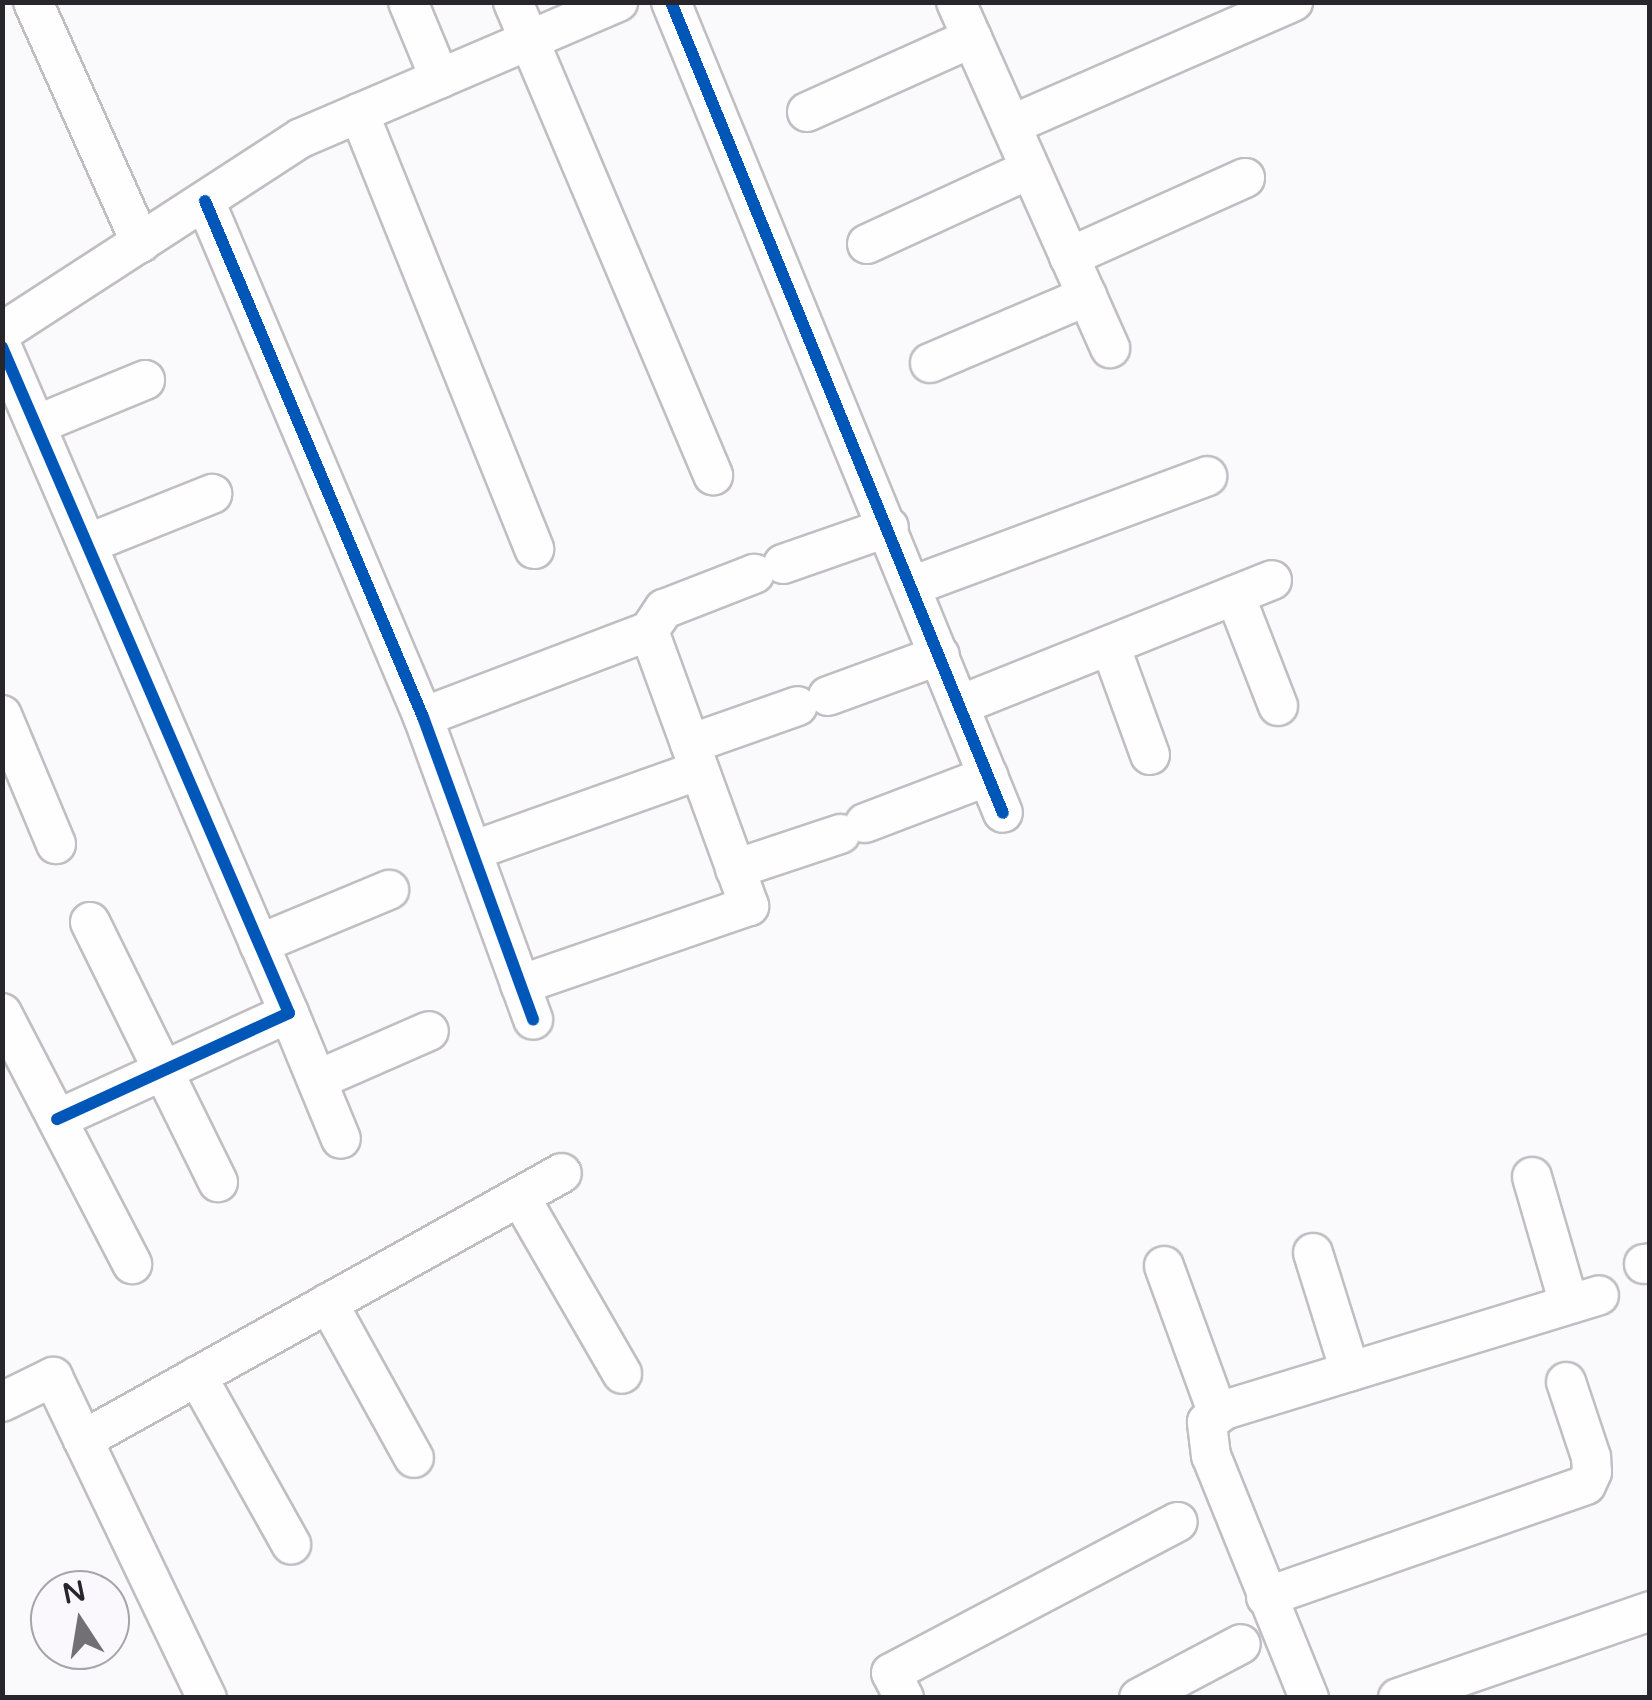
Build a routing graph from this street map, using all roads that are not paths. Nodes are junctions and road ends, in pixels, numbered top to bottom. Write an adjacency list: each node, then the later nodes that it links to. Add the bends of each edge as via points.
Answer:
1 (33, 2): 17 (street)
2 (408, 2): 10 (street)
3 (513, 2): 9 (street)
4 (618, 2): 9 (street)
5 (671, 2): 30 (street)
6 (956, 2): 8 (street)
7 (1293, 2): 13 (street)
8 (972, 38): 11 (street); 13 (street)
9 (528, 41): 10 (street); 27 (street)
10 (440, 79): 12 (street)
11 (806, 112)
12 (359, 113): 16 (street, via 301,138); 32 (street)
13 (1011, 126): 14 (street)
14 (1030, 169): 18 (street); 19 (street)
15 (1245, 178): 19 (street)
16 (205, 201): 17 (street); 42 (street)
17 (140, 242): 21 (street)
18 (867, 244)
19 (1069, 257): 20 (street)
20 (1086, 296): 23 (street); 24 (street)
21 (2, 332)
22 (2, 347): 26 (street)
23 (1110, 348)
24 (930, 364)
25 (145, 380): 26 (street)
26 (36, 425): 31 (street)
27 (713, 476)
28 (1208, 476): 34 (street)
29 (212, 494): 31 (street)
30 (889, 528): 34 (street); 36 (street, via 664,609)
31 (87, 544): 53 (street)
32 (534, 548)
33 (1272, 580): 35 (street)
34 (912, 586): 38 (street)
35 (1235, 595): 37 (street); 40 (street)
36 (648, 631): 42 (street); 44 (street)
37 (1110, 645): 39 (street); 43 (street)
38 (940, 655): 39 (street); 44 (street, via 813,701)
39 (960, 705): 45 (street)
40 (1278, 706)
41 (2, 715): 46 (street)
42 (423, 717): 49 (street)
43 (1150, 755)
44 (695, 758): 49 (street); 50 (street)
45 (988, 776): 47 (street); 50 (street)
46 (15, 782): 48 (street)
47 (1004, 813)
48 (56, 844)
49 (472, 851): 50 (street, via 526,1002 749,906)
50 (736, 869)
51 (390, 890): 53 (street)
52 (90, 922): 57 (street)
53 (259, 944): 55 (street)
54 (2, 1013): 59 (street)
55 (289, 1013): 57 (street); 58 (street)
56 (429, 1031): 58 (street)
57 (162, 1070): 59 (street); 63 (street)
58 (316, 1080): 60 (street)
59 (57, 1118): 66 (street)
60 (341, 1139)
61 (562, 1174): 64 (street)
62 (1532, 1177): 69 (street, via 1584,1299)
63 (218, 1182)
64 (520, 1196): 68 (street); 70 (street)
65 (1313, 1254): 69 (street)
66 (132, 1264)
67 (1164, 1266): 74 (street)
68 (328, 1303): 71 (street); 76 (street)
69 (1350, 1371): 74 (street)
70 (622, 1374)
71 (198, 1376): 75 (street); 78 (street)
72 (1566, 1382): 79 (street, via 1591,1457 1586,1485)
73 (2, 1402): 75 (street, via 53,1376)
74 (1218, 1414): 79 (street, via 1207,1422 1210,1456)
75 (84, 1440): 82 (street)
76 (414, 1458)
77 (1178, 1522): 83 (street, via 891,1672)
78 (290, 1544)
79 (1266, 1597): 85 (street)
80 (1650, 1610): 86 (street)
81 (1240, 1644): 84 (street)
82 (207, 1698)
83 (904, 1698)
84 (1139, 1698)
85 (1310, 1698)
86 (1398, 1698)

